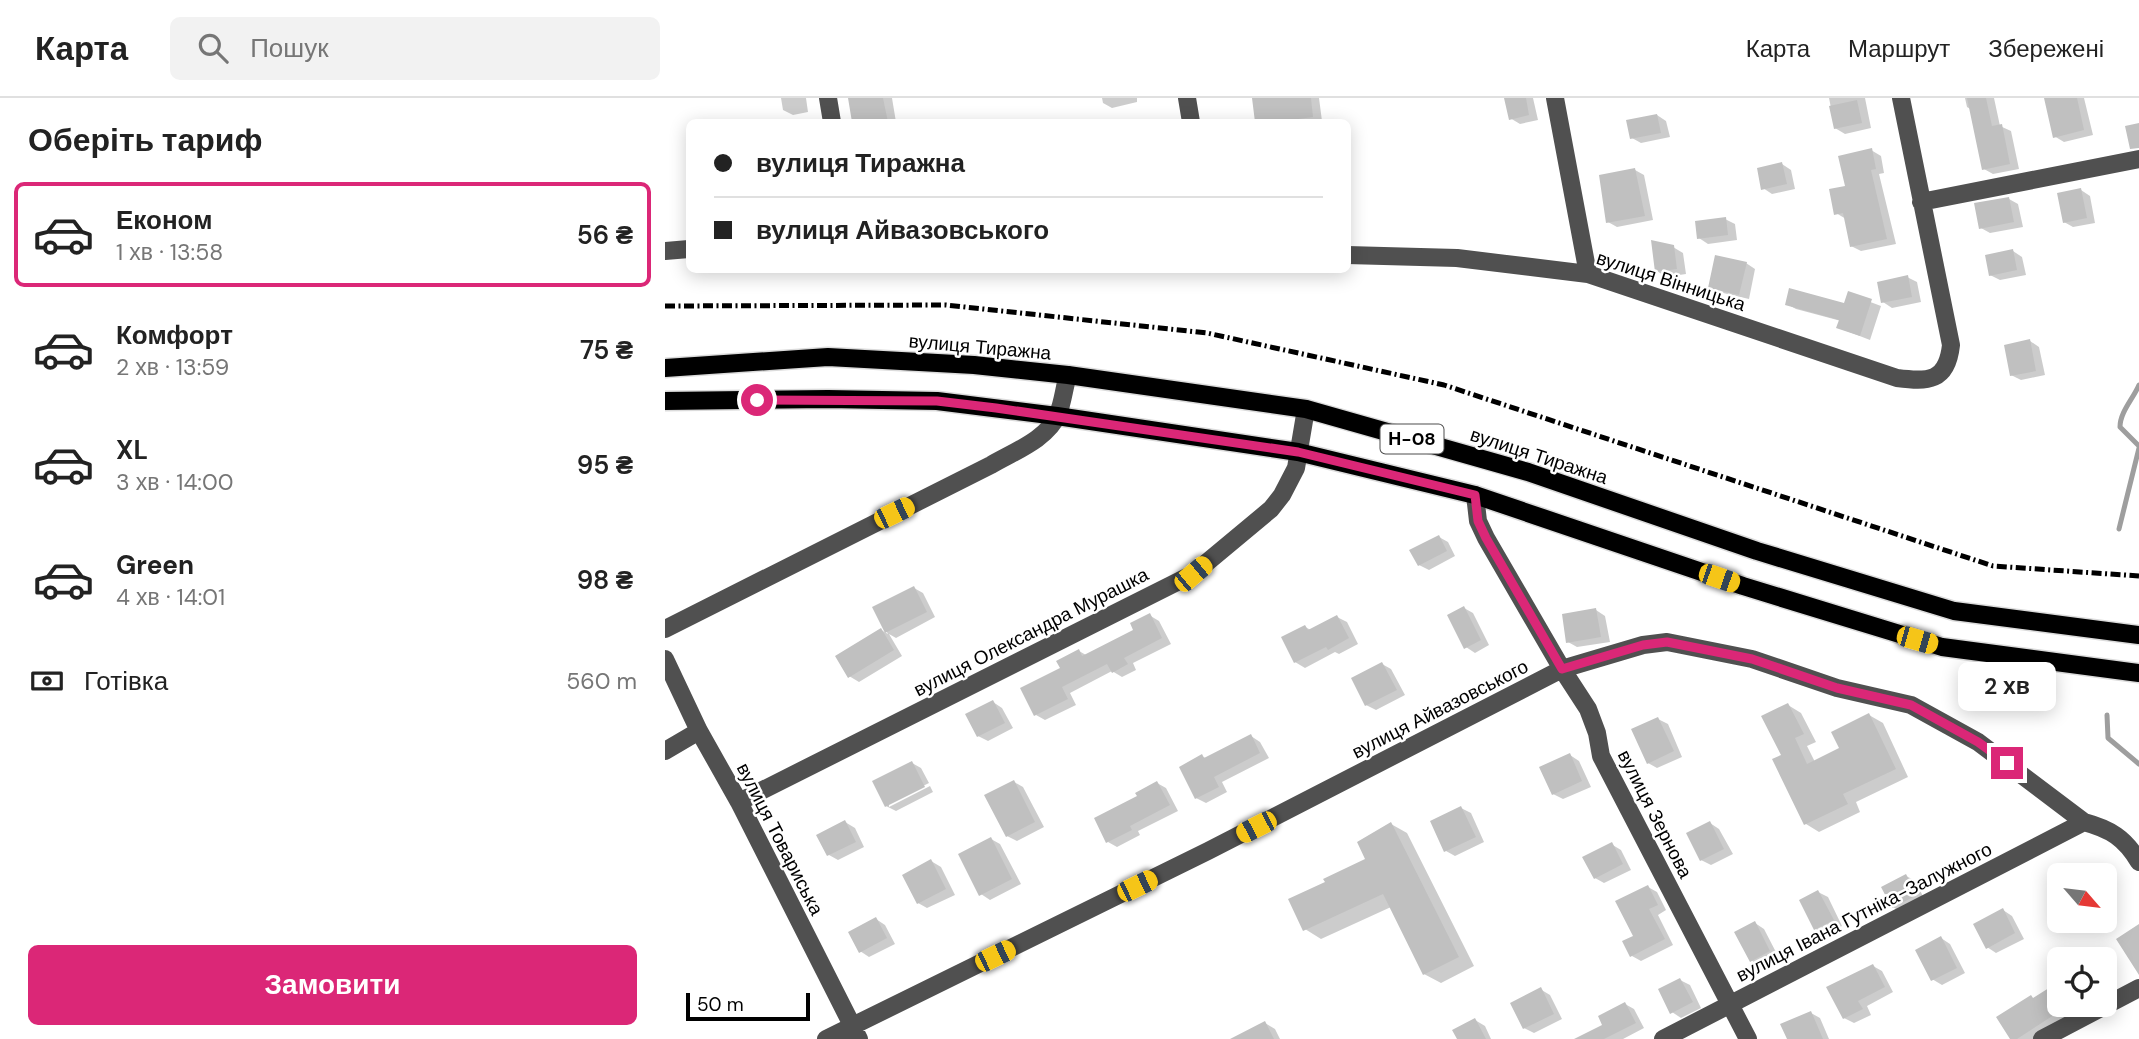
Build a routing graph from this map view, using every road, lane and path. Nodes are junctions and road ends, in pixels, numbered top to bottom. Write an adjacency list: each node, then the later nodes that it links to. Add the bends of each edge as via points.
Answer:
1 (828, 98): 5 (street)
2 (1187, 98): 6 (street)
3 (1555, 98): 12 (street)
4 (1901, 98): 8 (street)
5 (832, 119)
6 (1190, 119)
7 (2139, 159): 8 (street)
8 (1921, 202): 12 (street, вулиця Вінницька, via 1951,345 1949,360 1934,379 1897,378)
9 (686, 249): 10 (street)
10 (665, 251)
11 (1351, 254): 12 (street, вулиця Вінницька, via 1457,258)
12 (1588, 274)
13 (665, 368): 14 (main road, вулиця Тиражна / Н-08, via 828,357)
14 (1067, 375): 16 (main road, вулиця Тиражна / Н-08); 17 (street)
15 (665, 401): 17 (main road, Н-08, via 937,401)
16 (1305, 409): 18 (street, вулиця Олександра Мурашка); 21 (main road, вулиця Тиражна / Н-08, via 1528,472 1756,551 1954,611)
17 (1057, 416): 18 (main road, Н-08); 20 (street, via 1034,441 991,465)
18 (1298, 452): 19 (main road, Н-08); 27 (street, вулиця Олександра Мурашка, via 1289,483 1271,509 1193,574)
19 (1475, 495): 23 (street, вулиця Зернова, via 1478,521 1486,538); 24 (main road, Н-08, via 1743,586 1943,647)
20 (665, 629)
21 (2139, 635)
22 (665, 659): 25 (street, вулиця Товариська)
23 (1562, 669): 28 (street, вулиця Айвазовського, via 1667,642 1752,659 1827,685 1911,705 1978,742); 31 (street, вулиця Зернова, via 1588,709 1601,756); 32 (street, вулиця Айвазовського)
24 (2139, 673)
25 (699, 731): 26 (street); 27 (street, вулиця Товариська)
26 (665, 751)
27 (739, 802): 32 (street, вулиця Товариська)
28 (2084, 822): 29 (street, вулиця Айвазовського, via 2118,835); 31 (street, вулиця Івана Гутніка-Залужного)
29 (2139, 862)
30 (2139, 988): 36 (street)
31 (1730, 1005): 34 (street, вулиця Івана Гутніка-Залужного); 35 (street, вулиця Зернова)
32 (856, 1032): 33 (street, вулиця Айвазовського)
33 (826, 1039)
34 (1663, 1039)
35 (1748, 1039)
36 (2042, 1039)

